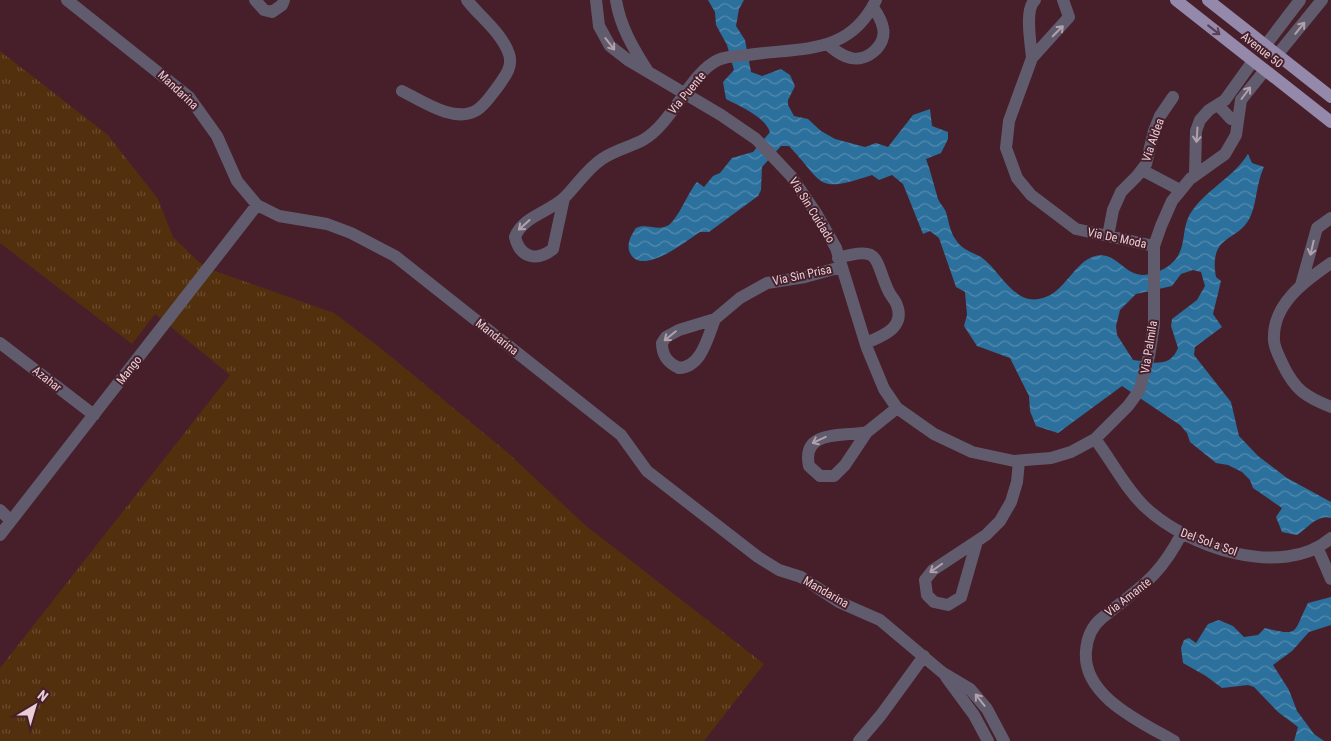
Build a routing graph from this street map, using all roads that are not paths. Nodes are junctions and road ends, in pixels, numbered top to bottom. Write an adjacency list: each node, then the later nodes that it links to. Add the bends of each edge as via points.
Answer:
1 (67, 0): 33 (street, Mandarina, via 189,97 217,136 237,181)
2 (255, 0): 3 (street, via 264,10 272,12)
3 (284, 0)
4 (467, 0): 22 (street, via 500,37 509,54 510,67 500,84 484,105 465,114 444,111)
5 (596, 0): 14 (street, Via Sin Cuidado)
6 (1035, 0): 18 (street, Via De Moda, via 1029,12)
7 (1063, 0): 18 (street, Via De Moda, one-way to 7, via 1067,22 1069,12)
8 (1176, 0): 19 (main road, Avenue 50, one-way to 19)
9 (1208, 0): 16 (main road, Avenue 50)
10 (1300, 0): 16 (street)
11 (1322, 0): 17 (street, one-way to 11)
12 (875, 3): 15 (street, Via Puente, via 859,27); 15 (street, via 884,36 873,52 852,59)
13 (617, 6): 14 (street); 21 (street, Via Sin Cuidado, via 631,45)
14 (597, 17): 21 (street, Via Sin Cuidado, one-way to 21, via 610,46)
15 (827, 44): 23 (street, Via Puente, via 718,60 703,72)
16 (1265, 46): 17 (main road, Avenue 50); 19 (main road)
17 (1277, 55): 20 (main road); 25 (main road, Avenue 50)
18 (1032, 58): 35 (street, Via De Moda, via 1009,121 1006,148 1017,178 1031,195 1076,229)
19 (1253, 61): 20 (main road, Avenue 50); 26 (street)
20 (1265, 70): 27 (street, Via Palmila, one-way to 20, via 1241,100); 28 (main road, Avenue 50)
21 (648, 72): 23 (street, Via Sin Cuidado)
22 (402, 91)
23 (686, 95): 32 (street, Via Puente, via 644,140 601,160); 37 (street, Via Sin Cuidado, via 721,115 776,158 816,213)
24 (1173, 97): 29 (street, Via Aldea, via 1160,116)
25 (1331, 97)
26 (1218, 105): 27 (street, via 1231,119); 30 (street, one-way to 30, via 1204,115 1198,126)
27 (1237, 120): 30 (street, Via Palmila, via 1236,135 1225,154)
28 (1331, 122)
29 (1142, 170): 31 (street); 35 (street, Via Aldea, via 1121,192)
30 (1195, 174): 31 (street, Via Palmila)
31 (1180, 190): 36 (street, Via Palmila, via 1172,201)
32 (564, 198): 32 (street, Via Puente, one-way to 32, via 517,231 517,243 526,255 541,256 552,249)
33 (257, 205): 45 (street, Mango); 57 (street, Mandarina, via 279,216 351,232 395,256 621,435 647,471 758,558 801,577 839,602 880,620)
34 (1331, 218): 39 (street, one-way to 39, via 1317,228)
35 (1108, 236): 36 (street, Via De Moda)
36 (1154, 246): 47 (street, Via Palmila, via 1154,325 1150,356 1139,391)
37 (839, 262): 40 (street, Via Sin Prisa, via 805,277 767,282 740,298); 42 (street, Via Sin Cuidado); 42 (street, Via Sin Prisa, via 859,253 877,260 899,312 891,331)
38 (1331, 263): 39 (street)
39 (1301, 285): 43 (street, via 1280,312 1274,326 1274,342 1290,379 1302,393)
40 (715, 319): 40 (street, Via Sin Prisa, one-way to 40, via 679,330 666,338 662,350 669,363 679,368 692,365)
41 (0, 343): 45 (street, Azahar)
42 (866, 343): 44 (street, Via Sin Cuidado, via 884,389)
43 (1331, 407)
44 (897, 408): 46 (street); 48 (street, Via Palmila, via 934,434 972,452)
45 (94, 415): 50 (street, Mango)
46 (867, 432): 46 (street, one-way to 46, via 819,438 808,451 809,466 820,476 834,476)
47 (1095, 439): 48 (street, Via Palmila, via 1051,458); 51 (street, Del Sol a Sol, via 1144,506)
48 (1019, 461): 54 (street, via 1011,502 1000,521)
49 (0, 510): 50 (street)
50 (11, 521): 52 (street, Mango)
51 (1182, 533): 55 (street, Del Sol a Sol, via 1235,553 1267,558); 62 (street, Via Amante, via 1153,578 1100,618 1087,638 1085,659 1090,676 1104,696)
52 (0, 535)
53 (1331, 538): 55 (street, Del Sol a Sol)
54 (977, 541): 54 (street, one-way to 54, via 929,574 924,586 934,602 948,605 961,596)
55 (1318, 549): 56 (street)
56 (1331, 579)
57 (924, 656): 58 (street, Mandarina); 59 (street)
58 (943, 673): 60 (street, Mandarina, via 974,715); 61 (street, Mandarina, one-way to 58, via 978,696)
59 (859, 741)
60 (988, 741)
61 (1004, 741)
62 (1174, 741)

